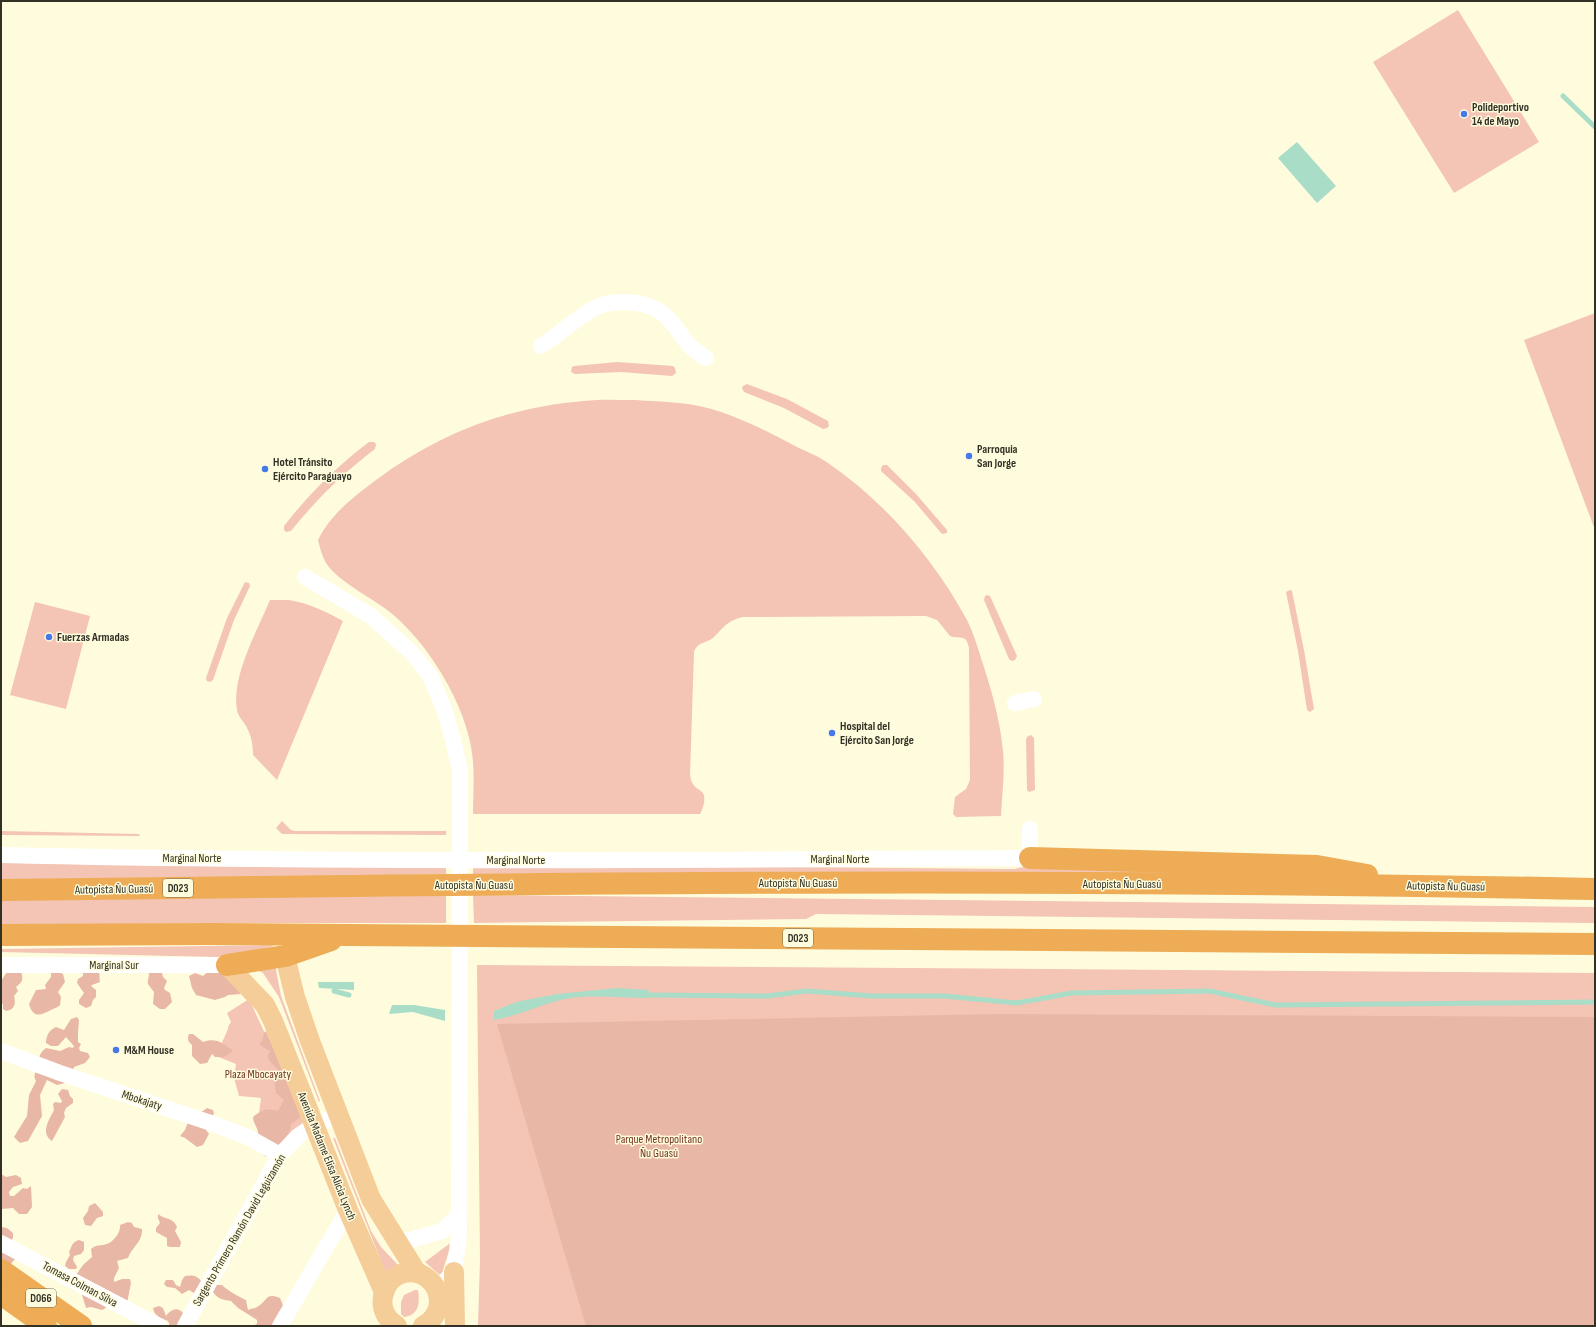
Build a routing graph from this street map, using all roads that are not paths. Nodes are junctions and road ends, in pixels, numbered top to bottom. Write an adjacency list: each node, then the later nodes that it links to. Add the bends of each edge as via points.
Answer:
1 (541, 346): 2 (street, via 592,309 617,302 633,303 645,304 662,312 676,325 688,344)
2 (706, 358)
3 (305, 577): 23 (street, via 371,616 411,652 430,675 453,739 460,771)
4 (1034, 699): 5 (street)
5 (1015, 703)
6 (1030, 829): 8 (street)
7 (1, 855): 8 (street, Marginal Norte, via 610,861)
8 (1030, 858): 9 (highway, via 1317,866)
9 (1427, 885): 10 (highway, Autopista Ñu Guasú / D023); 11 (highway, Autopista Ñu Guasú / D023, via 858,882)
10 (1595, 889)
11 (1, 890)
12 (1, 935): 13 (highway, D023)
13 (346, 935): 14 (highway, D023); 15 (highway)
14 (1595, 944)
15 (285, 956): 16 (highway); 19 (main road, Avenida Madame Elisa Alicia Lynch, via 295,997)
16 (228, 965): 17 (street, Marginal Sur); 20 (main road, Avenida Madame Elisa Alicia Lynch, via 265,1005)
17 (1, 966)
18 (1, 1051): 21 (street, Mbokajaty, via 208,1122 248,1138)
19 (339, 1116): 20 (street, Sargento Primero Ramón David Leguizamón); 24 (main road, Avenida Madame Elisa Alicia Lynch, via 371,1199)
20 (314, 1125): 21 (street, Sargento Primero Ramón David Leguizamón, via 298,1136); 22 (main road, Avenida Madame Elisa Alicia Lynch)
21 (280, 1155): 36 (street, Sargento Primero Ramón David Leguizamón)
22 (348, 1210): 30 (main road, Avenida Madame Elisa Alicia Lynch); 37 (street)
23 (459, 1215): 24 (street, via 442,1231); 27 (street)
24 (397, 1241): 28 (main road, Avenida Madame Elisa Alicia Lynch)
25 (1, 1243): 35 (street, Tomasa Colman Silva)
26 (1, 1270): 34 (highway, D066)
27 (454, 1272): 29 (street); 39 (main road)
28 (417, 1273): 29 (main road, Avenida Madame Elisa Alicia Lynch, via 429,1279); 30 (main road, via 403,1273 391,1280)
29 (437, 1290): 32 (main road, via 439,1303)
30 (384, 1292): 38 (main road, Avenida Madame Elisa Alicia Lynch, via 382,1305 388,1318)
31 (1, 1294): 33 (highway, D066)
32 (431, 1323)
33 (46, 1326)
34 (81, 1326)
35 (159, 1326)
36 (185, 1326)
37 (280, 1326)
38 (398, 1326)
39 (455, 1326)

